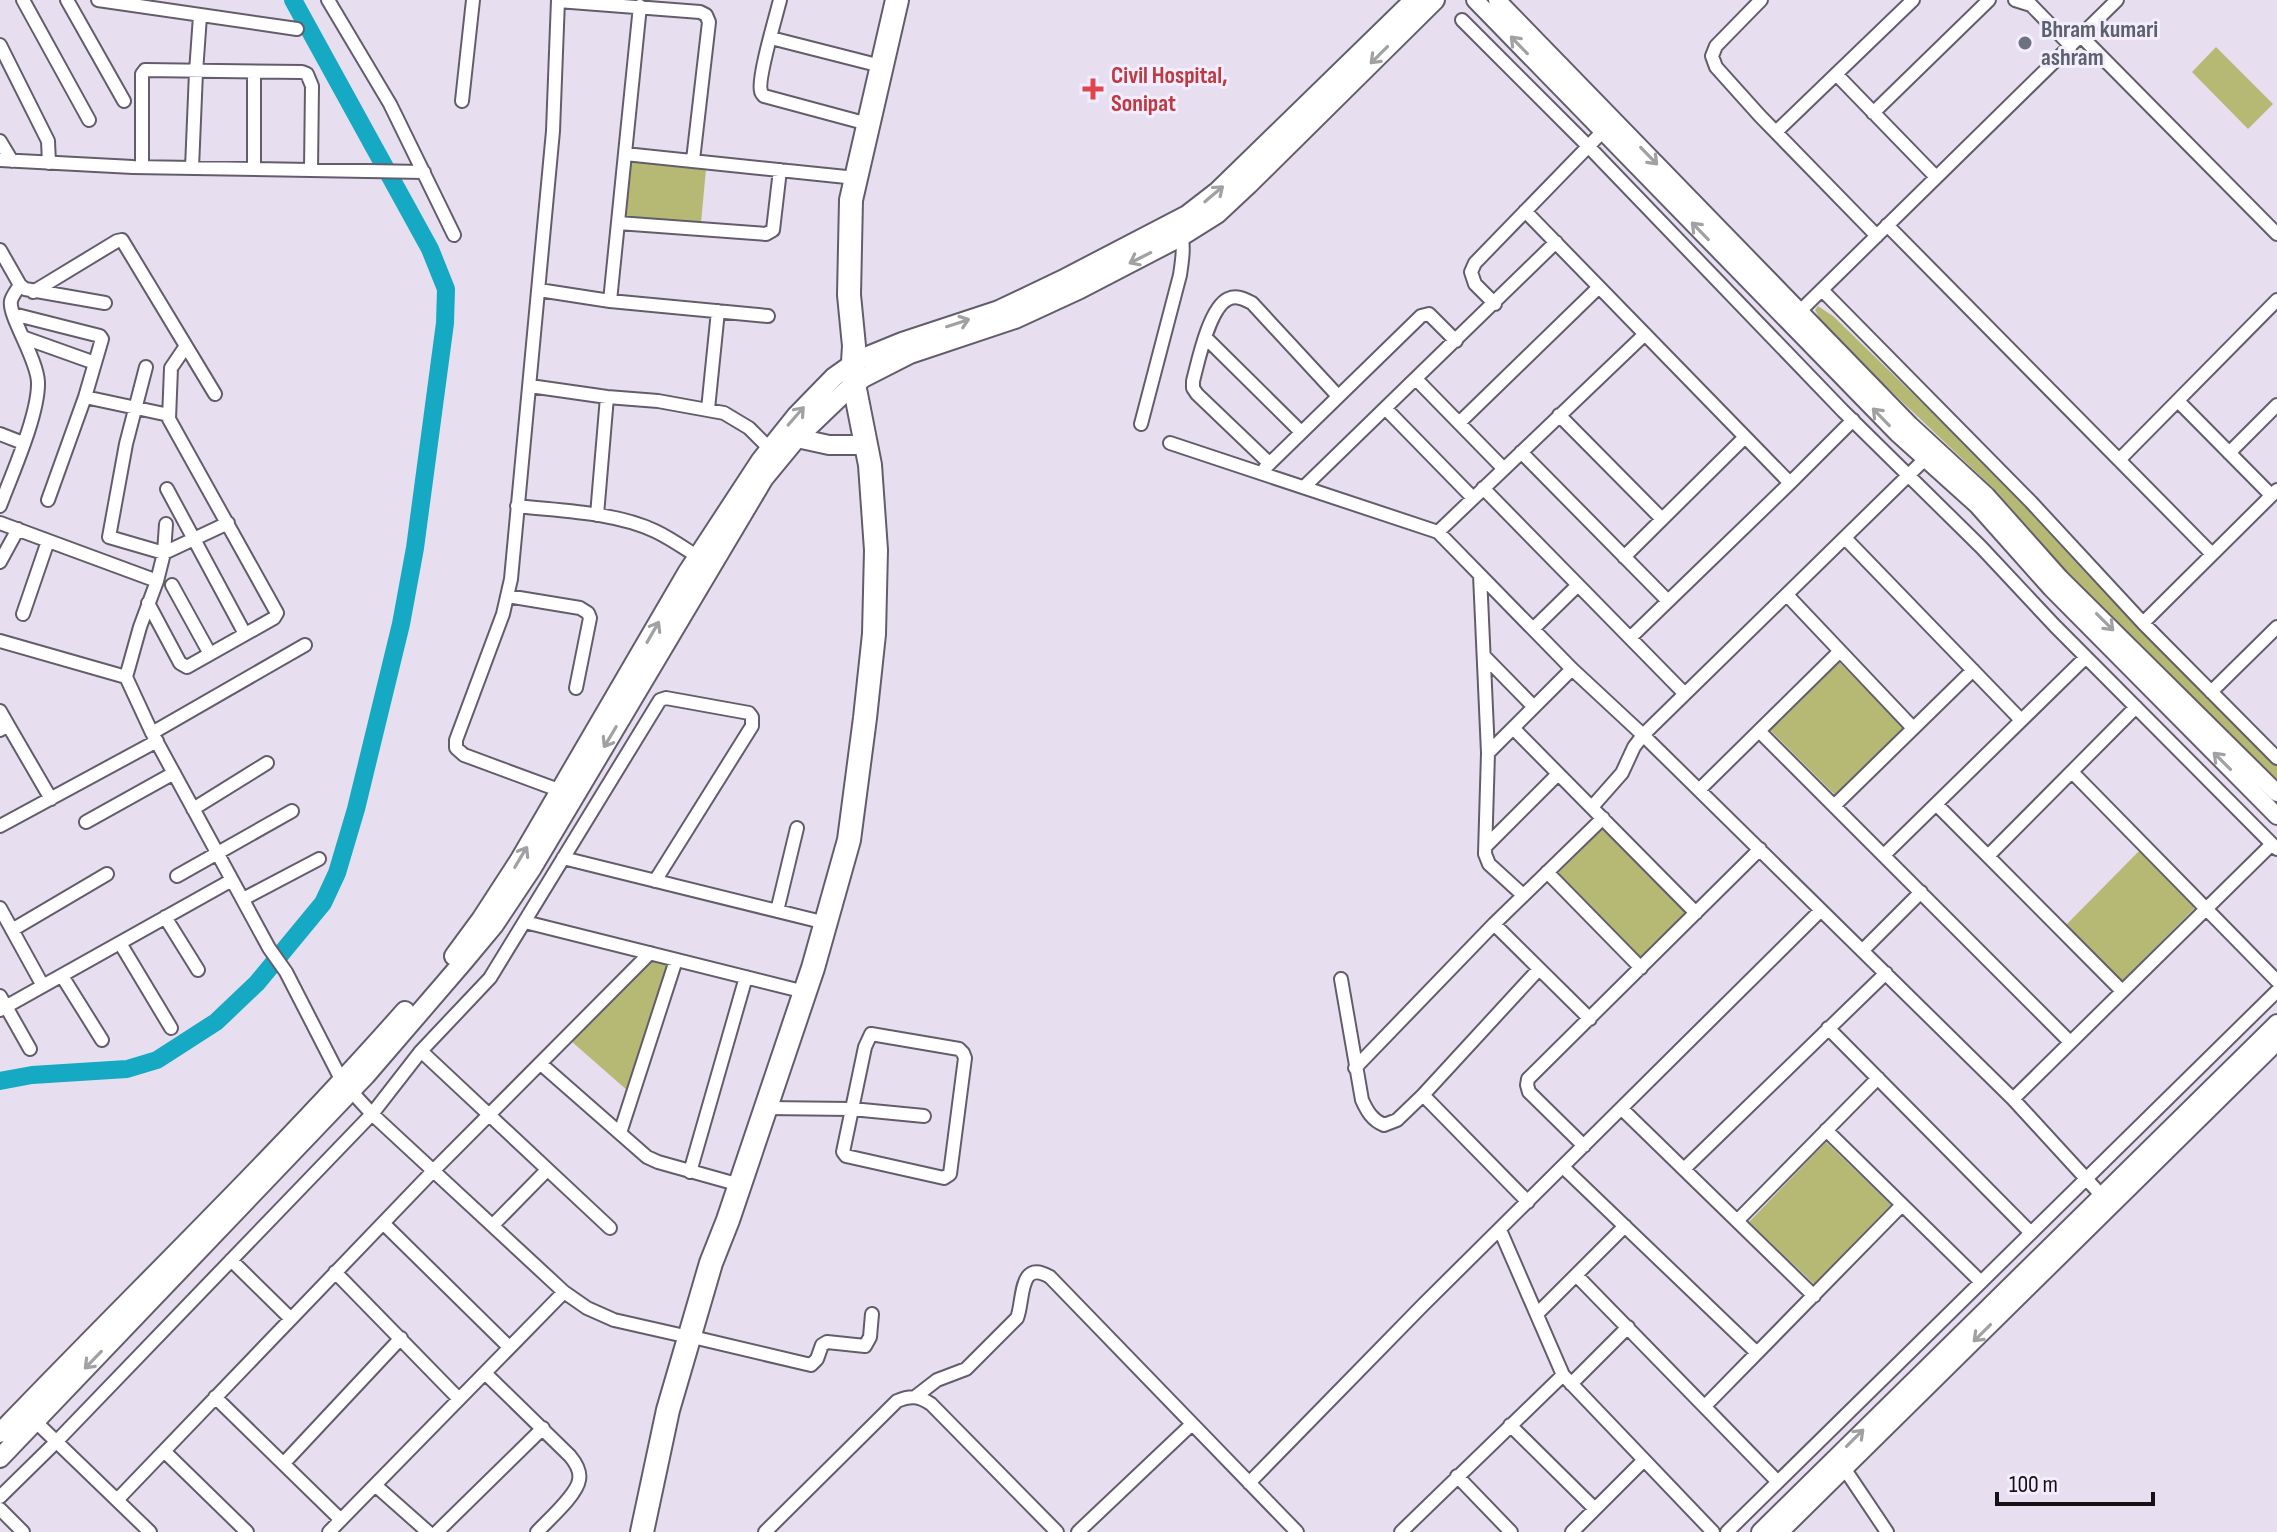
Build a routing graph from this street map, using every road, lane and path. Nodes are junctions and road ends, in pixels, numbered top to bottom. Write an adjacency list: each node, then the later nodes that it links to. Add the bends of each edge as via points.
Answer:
1 (23, 0): 33 (street)
2 (67, 0): 30 (street)
3 (98, 0): 19 (street)
4 (328, 0): 48 (street)
5 (473, 0): 31 (street)
6 (558, 0): 18 (street); 62 (street)
7 (780, 0): 23 (street)
8 (897, 0): 26 (highway)
9 (1414, 0): 54 (main road, one-way to 9)
10 (1435, 0): 54 (main road, one-way to 54, via 1217,214)
11 (1475, 0): 35 (street, one-way to 11)
12 (1497, 0): 35 (street)
13 (1761, 0): 36 (street, via 1712,56 1716,67)
14 (1913, 0): 29 (street)
15 (1989, 0): 32 (street)
16 (2015, 0): 25 (street, via 2031,5)
17 (2117, 0): 22 (street)
18 (640, 6): 39 (street); 40 (street, via 700,12 709,22)
19 (200, 16): 21 (street); 27 (street)
20 (1462, 20): 38 (street)
21 (297, 29)
22 (2081, 36): 25 (street); 55 (street)
23 (771, 38): 26 (street); 34 (street, via 760,89 764,96)
24 (0, 45): 42 (street, via 48,141)
25 (2071, 46): 49 (street)
26 (881, 66): 34 (highway)
27 (196, 72): 28 (street); 43 (street, via 142,72); 44 (street)
28 (254, 72): 45 (street); 46 (street, via 302,72 311,80)
29 (1836, 74): 32 (street); 36 (street)
30 (124, 101)
31 (462, 101)
32 (1873, 113): 49 (street)
33 (89, 120)
34 (868, 124): 50 (highway)
35 (1608, 126): 38 (street); 72 (street)
36 (1776, 132): 57 (street)
37 (0, 141): 41 (street)
38 (1588, 146): 51 (street); 94 (street)
39 (625, 154): 40 (street); 52 (street)
40 (693, 160): 47 (street)
41 (6, 161): 42 (street)
42 (49, 163): 43 (street)
43 (142, 167): 44 (street)
44 (192, 168): 45 (street)
45 (254, 168): 46 (street)
46 (311, 170): 48 (street)
47 (780, 170): 50 (street); 52 (street, via 770,233)
48 (424, 172): 56 (street)
49 (1936, 177): 53 (street)
50 (856, 178): 79 (highway, via 848,260)
51 (1525, 211): 58 (street); 68 (street, via 1471,272)
52 (618, 223): 66 (street)
53 (1887, 225): 57 (street); 109 (street)
54 (1178, 229): 79 (main road, via 999,310 902,342); 96 (street, via 1180,275)
55 (2277, 234)
56 (454, 235)
57 (1877, 236): 63 (street)
58 (1556, 242): 61 (street); 68 (street)
59 (0, 250): 60 (street)
60 (20, 285): 64 (street); 69 (street)
61 (1599, 287): 73 (street); 95 (street)
62 (539, 290): 66 (street); 82 (street)
63 (1822, 290): 72 (street); 146 (street)
64 (33, 292): 67 (street); 77 (street, via 122,240)
65 (2277, 300): 87 (street)
66 (610, 301): 70 (street)
67 (105, 303)
68 (1495, 304): 76 (street)
69 (8, 309): 75 (street); 78 (street, via 100,336)
70 (718, 311): 71 (street); 90 (street)
71 (768, 316)
72 (1794, 317): 101 (street)
73 (1645, 334): 93 (street); 99 (street)
74 (1205, 337): 84 (street, via 1226,299 1239,297 1252,303); 97 (street); 110 (street, via 1193,388)
75 (25, 338): 78 (street); 102 (street, via 38,384)
76 (1456, 341): 81 (street); 84 (street, via 1424,314)
77 (186, 346): 83 (street); 92 (street, via 171,368)
78 (95, 363): 85 (street)
79 (856, 366): 100 (main road); 104 (highway); 107 (main road, one-way to 79, via 805,406 834,377); 226 (highway, via 880,464 886,549 884,635 859,842)
80 (146, 367): 89 (street)
81 (1416, 379): 91 (street); 95 (street)
82 (530, 386): 86 (street); 121 (street)
83 (215, 394)
84 (1338, 396): 97 (street)
85 (85, 397): 89 (street); 119 (street)
86 (607, 397): 90 (street); 122 (street)
87 (2178, 401): 106 (street); 109 (street)
88 (2277, 405): 106 (street)
89 (134, 407): 92 (street); 132 (street, via 109,537)
90 (708, 409): 107 (street, via 737,419)
91 (1386, 409): 115 (street); 117 (street)
92 (169, 415): 125 (street)
93 (1559, 415): 105 (street); 123 (street)
94 (1853, 420): 113 (street); 114 (street)
95 (1459, 423): 111 (street)
96 (1141, 424)
97 (1301, 432): 110 (street)
98 (0, 434): 102 (street)
99 (1745, 437): 114 (street); 123 (street)
100 (797, 438): 104 (main road); 107 (main road)
101 (1913, 438): 108 (street); 183 (street, one-way to 183, via 1987,496 2060,578)
102 (23, 443): 120 (street)
103 (1170, 443): 112 (street)
104 (866, 445): 218 (highway, via 876,550 874,634 849,840)
105 (1521, 452): 111 (street); 135 (street)
106 (2229, 453): 118 (street)
107 (775, 454): 134 (main road); 182 (main road, one-way to 182)
108 (1925, 459): 113 (street); 190 (street, one-way to 108, via 2051,588 1977,505)
109 (2119, 460): 133 (street)
110 (1269, 463): 112 (street)
111 (1504, 469): 117 (street)
112 (1259, 473): 115 (street)
113 (1910, 476): 129 (street); 158 (street)
114 (1790, 483): 143 (street)
115 (1304, 487): 128 (street)
116 (167, 489): 130 (street)
117 (1478, 493): 128 (street); 140 (street)
118 (2274, 493): 133 (street)
119 (48, 500)
120 (0, 506)
121 (517, 506): 122 (street); 142 (street)
122 (597, 515): 134 (street, via 652,529)
123 (1662, 519): 135 (street)
124 (0, 523): 127 (street)
125 (228, 523): 130 (street); 149 (street, via 277,613)
126 (166, 524): 132 (street)
127 (18, 529): 131 (street); 136 (street)
128 (1438, 532): 137 (street)
129 (1845, 538): 141 (street); 160 (street)
130 (194, 539): 132 (street); 149 (street)
131 (48, 541): 138 (street); 145 (street)
132 (164, 553): 138 (street)
133 (2212, 554): 146 (street)
134 (698, 557): 182 (main road, one-way to 134)
135 (1624, 557): 143 (street)
136 (0, 562)
137 (1480, 575): 148 (street); 157 (street)
138 (157, 581): 144 (street)
139 (172, 585): 156 (street)
140 (1578, 585): 148 (street); 150 (street)
141 (1787, 595): 154 (street); 164 (street)
142 (507, 596): 162 (street, via 588,613); 182 (street, via 456,748)
143 (1668, 601): 150 (street)
144 (148, 603): 156 (street, via 182,665); 161 (street)
145 (23, 614)
146 (2143, 623): 163 (street)
147 (2277, 627): 163 (street)
148 (1533, 629): 159 (street)
149 (245, 634): 156 (street)
150 (1630, 638): 164 (street)
151 (0, 641): 152 (street)
152 (14, 645): 155 (street); 161 (street)
153 (305, 645): 174 (street)
154 (1840, 651): 171 (street); 172 (street)
155 (0, 653)
156 (210, 654)
157 (1484, 656): 165 (street); 175 (street)
158 (2086, 657): 166 (street); 168 (street)
159 (1572, 669): 165 (street); 173 (street)
160 (1973, 670): 168 (street); 171 (street)
161 (126, 677): 174 (street)
162 (576, 688)
163 (2211, 692): 176 (street)
164 (1685, 694): 173 (street)
165 (1534, 707): 170 (street)
166 (2136, 707): 178 (street); 196 (street)
167 (0, 711): 169 (street)
168 (2021, 720): 185 (street)
169 (4, 728): 184 (street)
170 (1513, 728): 175 (street); 180 (street)
171 (1913, 728): 186 (street)
172 (1759, 731): 181 (street); 186 (street)
173 (1643, 735): 181 (street); 187 (street, via 1622,773)
174 (154, 737): 179 (street); 184 (street)
175 (1488, 753): 195 (street)
176 (2277, 758)
177 (267, 763): 188 (street)
178 (2072, 772): 200 (street); 212 (street)
179 (174, 773): 188 (street); 193 (street)
180 (1558, 774): 187 (street); 195 (street)
181 (1699, 790): 197 (street)
182 (568, 793): 251 (main road, via 457,952)
183 (2277, 793)
184 (51, 799): 192 (street)
185 (1936, 804): 199 (street); 200 (street)
186 (1834, 806): 199 (street)
187 (1592, 807): 191 (street)
188 (193, 809): 198 (street)
189 (292, 811): 198 (street)
190 (2277, 816)
191 (1603, 818): 203 (street); 215 (street)
192 (2, 819)
193 (86, 822)
194 (797, 828): 214 (street)
195 (1486, 846): 209 (street, via 1489,864)
196 (2274, 846): 212 (street)
197 (1760, 849): 213 (street); 215 (street)
198 (217, 853): 205 (street); 206 (street)
199 (1884, 855): 208 (street)
200 (1988, 856): 235 (street)
201 (563, 858): 207 (street); 207 (street, via 660,700 749,713 752,726); 217 (street)
202 (319, 859): 210 (street)
203 (1547, 872): 209 (street); 225 (street)
204 (107, 874): 220 (street)
205 (177, 876)
206 (232, 880): 210 (street); 216 (street)
207 (655, 881): 214 (street)
208 (1921, 892): 222 (street); 244 (street)
209 (1523, 895): 219 (street)
210 (243, 899): 251 (street)
211 (0, 908): 220 (street)
212 (2208, 909): 233 (street); 235 (street)
213 (1821, 910): 222 (street); 256 (street)
214 (777, 911): 218 (street)
215 (1696, 913): 225 (street)
216 (165, 917): 221 (street); 228 (street)
217 (525, 922): 223 (street); 247 (street, via 490,978)
218 (826, 923): 226 (highway)
219 (1494, 924): 227 (street); 249 (street)
220 (12, 930): 234 (street)
221 (120, 943): 230 (street); 241 (street)
222 (1863, 950): 229 (street)
223 (650, 953): 224 (street); 248 (street)
224 (676, 960): 231 (street); 261 (street)
225 (1641, 968): 239 (street)
226 (818, 969): 237 (highway)
227 (1539, 969): 239 (street); 252 (street)
228 (198, 970)
229 (1886, 973): 242 (street); 253 (street)
230 (62, 976): 234 (street); 243 (street)
231 (746, 977): 237 (street); 267 (street)
232 (1341, 979): 249 (street)
233 (2277, 981)
234 (43, 986): 238 (street)
235 (2122, 991): 244 (street)
236 (2277, 991): 268 (street)
237 (810, 994): 254 (highway)
238 (2, 1004): 246 (street)
239 (1590, 1019): 262 (street, via 1527,1085)
240 (2277, 1023): 270 (street)
241 (171, 1028)
242 (1828, 1028): 250 (street); 264 (street)
243 (102, 1040)
244 (2070, 1042): 253 (street)
245 (2277, 1042): 311 (street, one-way to 311)
246 (30, 1049)
247 (421, 1051): 257 (street); 258 (street)
248 (541, 1064): 258 (street); 261 (street)
249 (1355, 1068): 252 (street, via 1369,1114 1384,1125)
250 (1878, 1078): 260 (street); 279 (street)
251 (346, 1086): 257 (street); 301 (main road, one-way to 301); 305 (main road)
252 (1423, 1095): 271 (street)
253 (2013, 1099): 268 (street)
254 (772, 1108): 255 (street); 269 (highway); 280 (highway)
255 (852, 1109): 255 (street, via 842,1148 846,1156 948,1177 963,1053 871,1034); 259 (street)
256 (1622, 1109): 262 (street); 264 (street)
257 (372, 1114): 265 (street); 281 (street)
258 (491, 1115): 265 (street); 266 (street)
259 (924, 1116)
260 (1826, 1130): 272 (street); 273 (street)
261 (620, 1133): 267 (street, via 647,1157)
262 (1584, 1146): 263 (street)
263 (1563, 1167): 271 (street); 276 (street)
264 (1684, 1169): 273 (street)
265 (434, 1170): 274 (street); 275 (street)
266 (547, 1170): 275 (street); 277 (street)
267 (690, 1172): 269 (street)
268 (2086, 1179): 270 (street); 279 (street)
269 (740, 1185): 280 (highway)
270 (2102, 1196): 311 (street, one-way to 270)
271 (1528, 1202): 278 (street)
272 (1902, 1205): 284 (street); 286 (street)
273 (1737, 1221): 286 (street)
274 (383, 1223): 282 (street); 293 (street)
275 (493, 1225): 285 (street)
276 (1625, 1226): 283 (street); 294 (street)
277 (610, 1228)
278 (1500, 1230): 288 (street); 314 (street)
279 (2031, 1233): 284 (street)
280 (726, 1241): 292 (highway)
281 (231, 1260): 289 (street); 306 (street)
282 (335, 1272): 289 (street); 291 (street)
283 (1576, 1275): 288 (street); 290 (street)
284 (1981, 1282): 313 (street)
285 (564, 1292): 292 (street, via 614,1320); 293 (street)
286 (1814, 1296): 294 (street)
287 (872, 1314): 292 (street, via 865,1346 824,1343 811,1365)
288 (1537, 1314): 296 (street)
289 (291, 1319): 297 (street)
290 (1628, 1327): 296 (street); 300 (street)
291 (401, 1338): 299 (street); 310 (street)
292 (695, 1338): 330 (highway, via 668,1410); 331 (highway)
293 (509, 1347): 295 (street)
294 (1757, 1353): 300 (street)
295 (485, 1373): 299 (street); 304 (street)
296 (1567, 1380): 303 (street); 309 (street)
297 (215, 1397): 307 (street); 310 (street)
298 (915, 1397): 302 (street, via 971,1365 1017,1318 1026,1279 1043,1273); 322 (street, via 897,1401); 332 (street, via 931,1404)
299 (459, 1399): 315 (street)
300 (1705, 1406): 313 (street)
301 (35, 1421): 306 (street); 308 (main road)
302 (1192, 1424): 314 (street); 333 (street)
303 (1510, 1425): 312 (street); 319 (street)
304 (543, 1428): 328 (street); 329 (street, via 575,1463 579,1482)
305 (0, 1433)
306 (57, 1441): 316 (street); 317 (street)
307 (164, 1451): 317 (street); 325 (street)
308 (0, 1458)
309 (1644, 1460): 319 (street); 337 (street)
310 (284, 1463): 320 (street)
311 (1840, 1463): 339 (street); 340 (street); 341 (street)
312 (1457, 1476): 321 (street); 335 (street)
313 (1778, 1482): 338 (street)
314 (1249, 1483): 334 (street)
315 (375, 1485): 320 (street); 327 (street)
316 (0, 1497)
317 (117, 1500): 324 (street)
318 (0, 1509): 323 (street)
319 (1595, 1509): 336 (street)
320 (341, 1520): 326 (street)
321 (1410, 1529)
322 (767, 1531)
323 (23, 1532)
324 (150, 1532)
325 (247, 1532)
326 (329, 1532)
327 (428, 1532)
328 (437, 1532)
329 (537, 1532)
330 (642, 1532)
331 (654, 1532)
332 (1057, 1532)
333 (1078, 1532)
334 (1297, 1532)
335 (1511, 1532)
336 (1572, 1532)
337 (1713, 1532)
338 (1727, 1532)
339 (1760, 1532)
340 (1780, 1532)
341 (1887, 1532)

